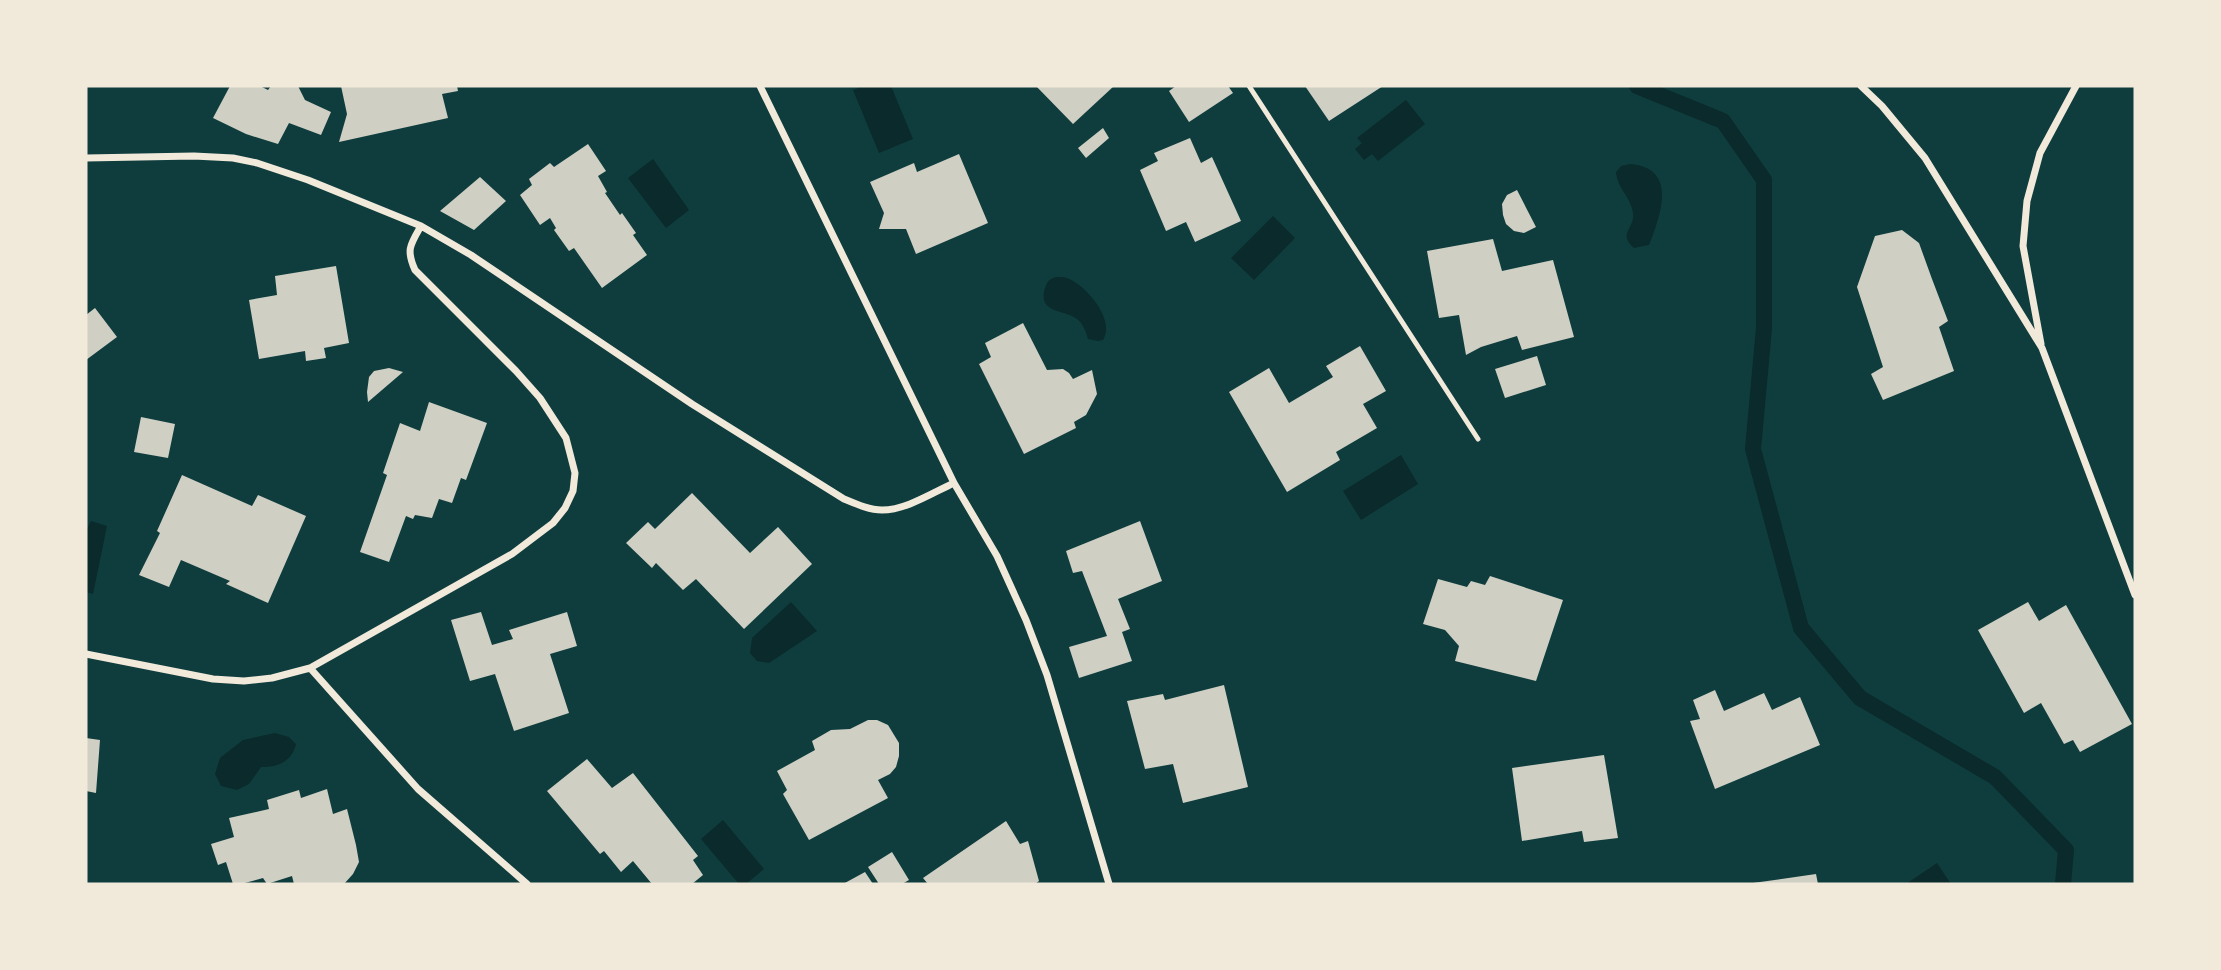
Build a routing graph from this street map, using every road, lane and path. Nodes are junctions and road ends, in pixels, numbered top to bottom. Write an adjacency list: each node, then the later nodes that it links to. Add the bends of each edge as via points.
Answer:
1 (760, 86): 9 (street)
2 (1250, 86): 8 (lane)
3 (1861, 86): 7 (street, via 1925,158)
4 (2076, 86): 7 (street, via 2040,153 2027,201 2023,246)
5 (86, 158): 6 (street, via 233,158 308,180)
6 (421, 226): 9 (street, via 844,499 868,508 900,508); 12 (street, via 409,256 415,270 516,371 554,418 571,455 573,491 553,523 512,554)
7 (2042, 348): 10 (street)
8 (1478, 439)
9 (954, 483): 14 (street, via 997,556 1027,620)
10 (2135, 595)
11 (86, 654): 12 (street, via 244,681)
12 (310, 668): 13 (street, via 418,789)
13 (527, 884)
14 (1109, 884)

